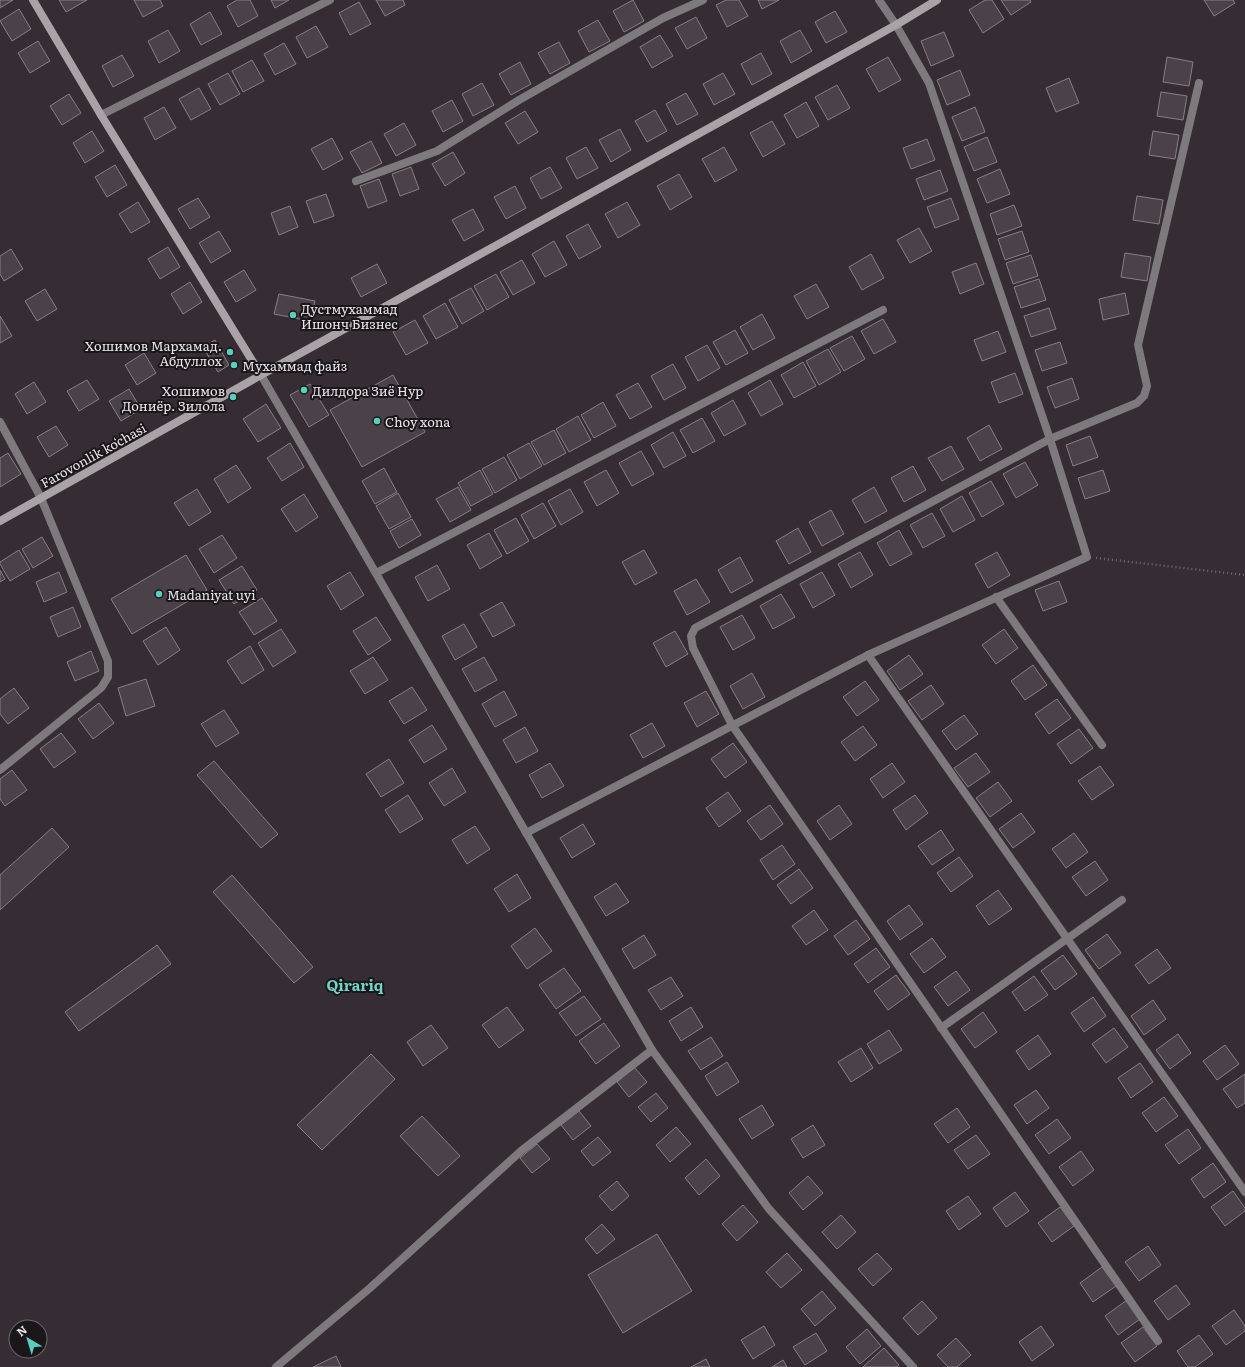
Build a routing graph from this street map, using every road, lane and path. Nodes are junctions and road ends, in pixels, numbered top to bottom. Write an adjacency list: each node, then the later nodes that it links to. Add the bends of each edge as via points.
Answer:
1 (34, 0): 8 (street)
2 (330, 0): 8 (street)
3 (703, 0): 9 (street, via 663,18 519,100 437,151)
4 (879, 0): 6 (street)
5 (937, 0): 6 (street, Farovonlik koʻchasi)
6 (896, 25): 11 (street, Farovonlik koʻchasi); 13 (street, via 930,83)
7 (1198, 83): 13 (street, via 1138,345 1147,386 1144,396 1137,403)
8 (101, 114): 11 (street)
9 (356, 181)
10 (883, 310): 17 (street)
11 (261, 375): 14 (street, Farovonlik koʻchasi); 17 (street)
12 (0, 422): 14 (street)
13 (1050, 439): 16 (street); 21 (street, via 695,628 691,636 693,648)
14 (41, 498): 15 (street, Farovonlik koʻchasi); 23 (street, via 108,661 108,677 101,688)
15 (0, 521)
16 (1087, 557): 18 (path); 19 (street)
17 (376, 573): 24 (street)
18 (1245, 575)
19 (996, 597): 20 (street); 22 (street)
20 (868, 655): 21 (street); 26 (street)
21 (732, 725): 24 (street); 27 (street)
22 (1102, 745)
23 (0, 770)
24 (526, 833): 28 (street)
25 (1122, 900): 26 (street)
26 (1068, 939): 27 (street); 29 (street)
27 (942, 1028): 30 (street)
28 (652, 1050): 31 (street, via 521,1151 370,1288); 32 (street, via 769,1209)
29 (1245, 1192)
30 (1158, 1341)
31 (276, 1367)
32 (913, 1367)

